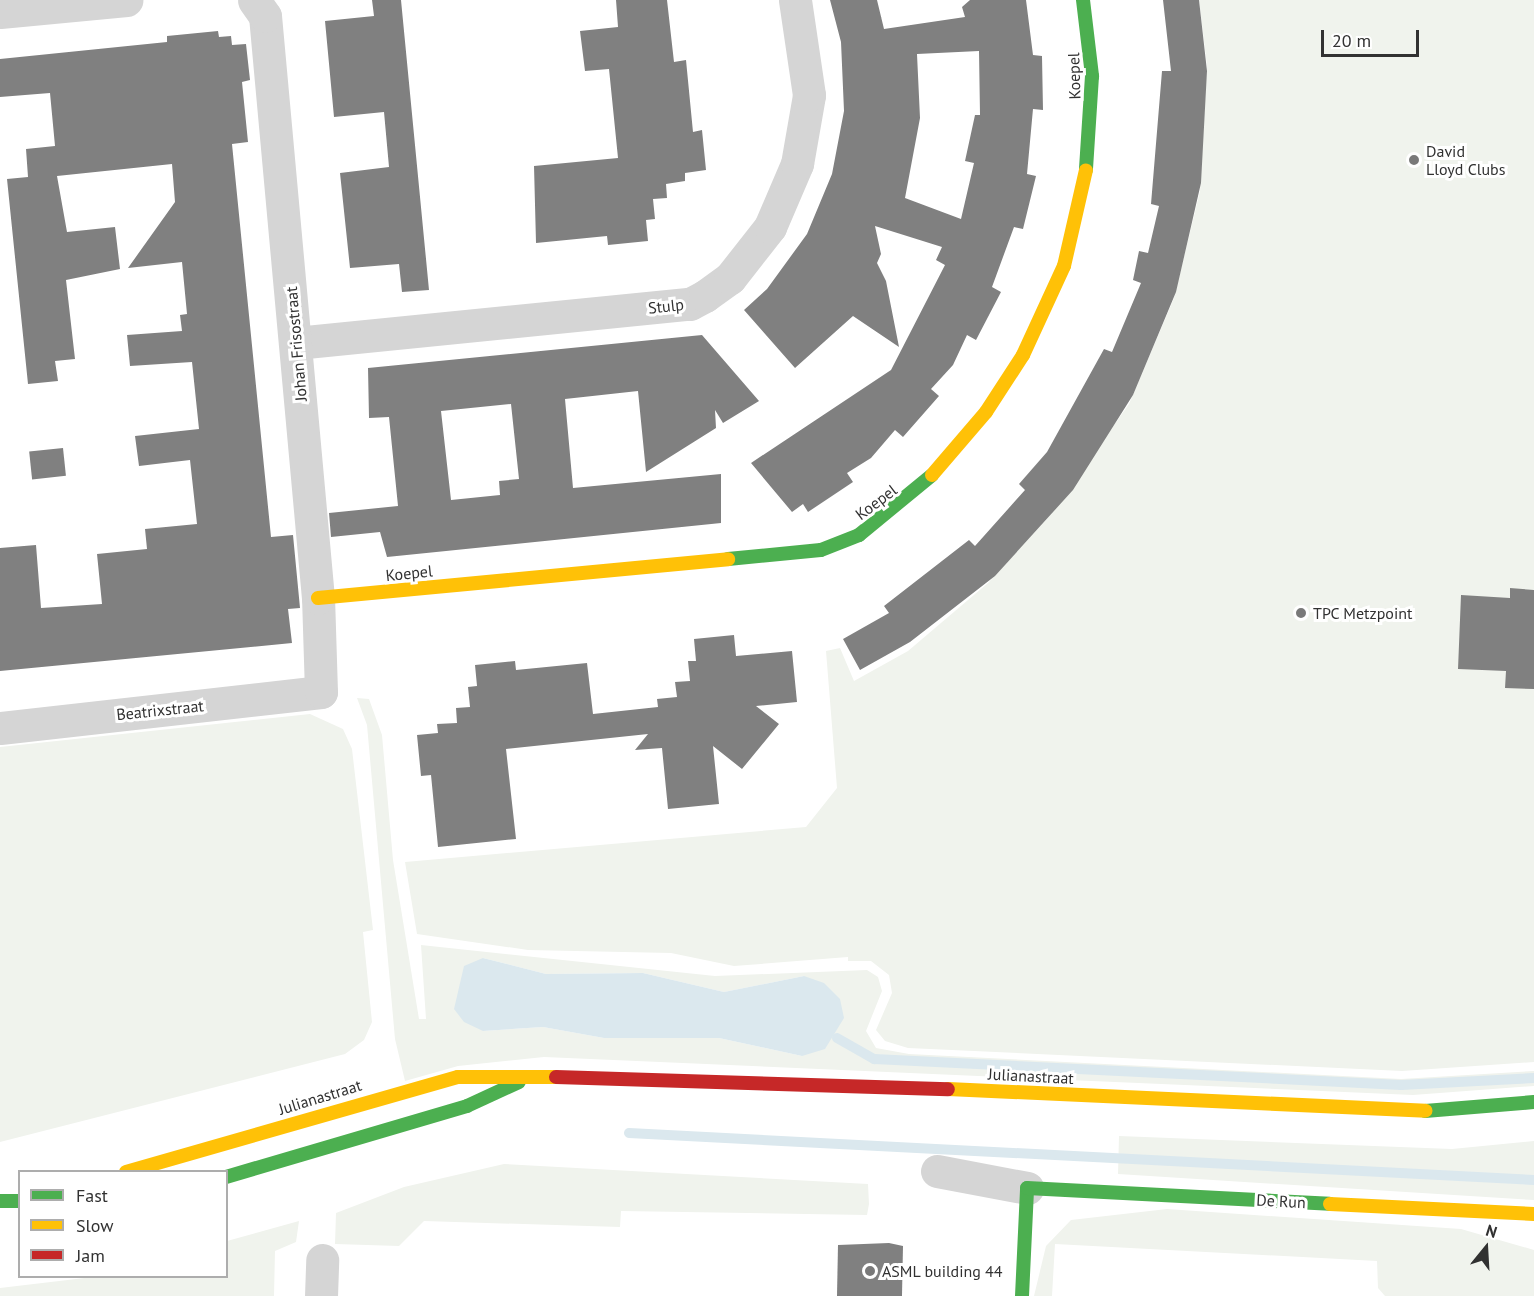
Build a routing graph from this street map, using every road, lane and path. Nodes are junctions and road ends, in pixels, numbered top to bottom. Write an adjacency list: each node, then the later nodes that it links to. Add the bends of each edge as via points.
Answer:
1 (126, 0): 5 (street)
2 (254, 0): 6 (street, Johan Frisostraat, via 265,16)
3 (795, 0): 6 (street, Stulp, via 809,95 797,164 770,227 730,278 705,296 690,304)
4 (1083, 0): 7 (street, Koepel, via 1092,76 1091,123 1085,179 1064,266 1023,355 986,412 944,465 893,511 859,535 821,550)
5 (0, 12)
6 (296, 343): 7 (street, Johan Frisostraat)
7 (318, 598): 8 (street, Johan Frisostraat)
8 (321, 692): 9 (street, Beatrixstraat)
9 (0, 728)
10 (526, 1079): 11 (street, Julianastraat, via 669,1077 1436,1111); 12 (street, Julianastraat, via 458,1077 433,1082); 14 (street, Julianastraat, via 467,1106)
11 (1534, 1102)
12 (133, 1170)
13 (937, 1171): 15 (street, De Run)
14 (228, 1176)
15 (1027, 1188): 18 (street, De Run); 21 (street)
16 (0, 1201): 17 (street)
17 (18, 1201)
18 (1534, 1214)
19 (322, 1260): 20 (street)
20 (321, 1296)
21 (1022, 1296)

